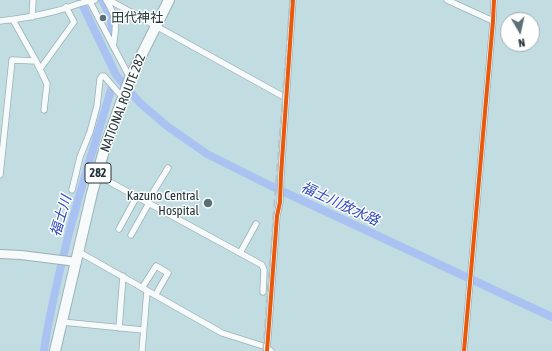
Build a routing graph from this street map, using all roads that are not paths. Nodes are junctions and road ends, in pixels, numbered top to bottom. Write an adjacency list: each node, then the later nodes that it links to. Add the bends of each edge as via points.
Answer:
1 (33, 0): 9 (street)
2 (108, 0): 13 (street); 14 (street, via 116,24)
3 (169, 0): 13 (highway, NATIONAL ROUTE 282 / 282)
4 (292, 0): 19 (street)
5 (446, 0): 12 (street)
6 (494, 0): 12 (street)
7 (90, 1): 8 (street); 14 (street)
8 (68, 6): 9 (street, via 59,11); 16 (street, via 74,22)
9 (32, 17): 10 (street)
10 (13, 20): 11 (street); 15 (street)
11 (0, 21)
12 (493, 21): 45 (street)
13 (155, 25): 17 (highway, NATIONAL ROUTE 282 / 282); 19 (street)
14 (113, 46): 17 (street)
15 (36, 61): 16 (street); 21 (street, via 12,60)
16 (40, 68): 20 (street, via 47,84)
17 (130, 78): 18 (highway, NATIONAL ROUTE 282 / 282)
18 (123, 97): 25 (highway, NATIONAL ROUTE 282 / 282); 26 (street, via 102,76 97,106)
19 (286, 98): 42 (street)
20 (44, 110)
21 (3, 122): 22 (street)
22 (1, 146): 24 (street)
23 (168, 168): 28 (street)
24 (0, 174)
25 (97, 175): 27 (street); 34 (highway, NATIONAL ROUTE 282 / 282)
26 (72, 190)
27 (137, 196): 28 (street); 30 (street)
28 (148, 202): 31 (street); 32 (street)
29 (256, 224): 32 (street)
30 (119, 229)
31 (131, 235)
32 (240, 253): 37 (street, via 262,265)
33 (0, 254): 34 (main road, via 59,260)
34 (75, 258): 35 (street); 39 (highway, NATIONAL ROUTE 282 / 282)
35 (123, 276): 36 (street); 40 (street)
36 (145, 289): 38 (street); 38 (street, via 156,266 168,273); 41 (street)
37 (263, 292)
38 (156, 294): 42 (street, via 222,333)
39 (62, 322): 40 (street); 43 (highway, NATIONAL ROUTE 282 / 282)
40 (119, 328): 41 (street)
41 (143, 330): 44 (street)
42 (269, 350)
43 (55, 351)
44 (142, 351)
45 (464, 351)

